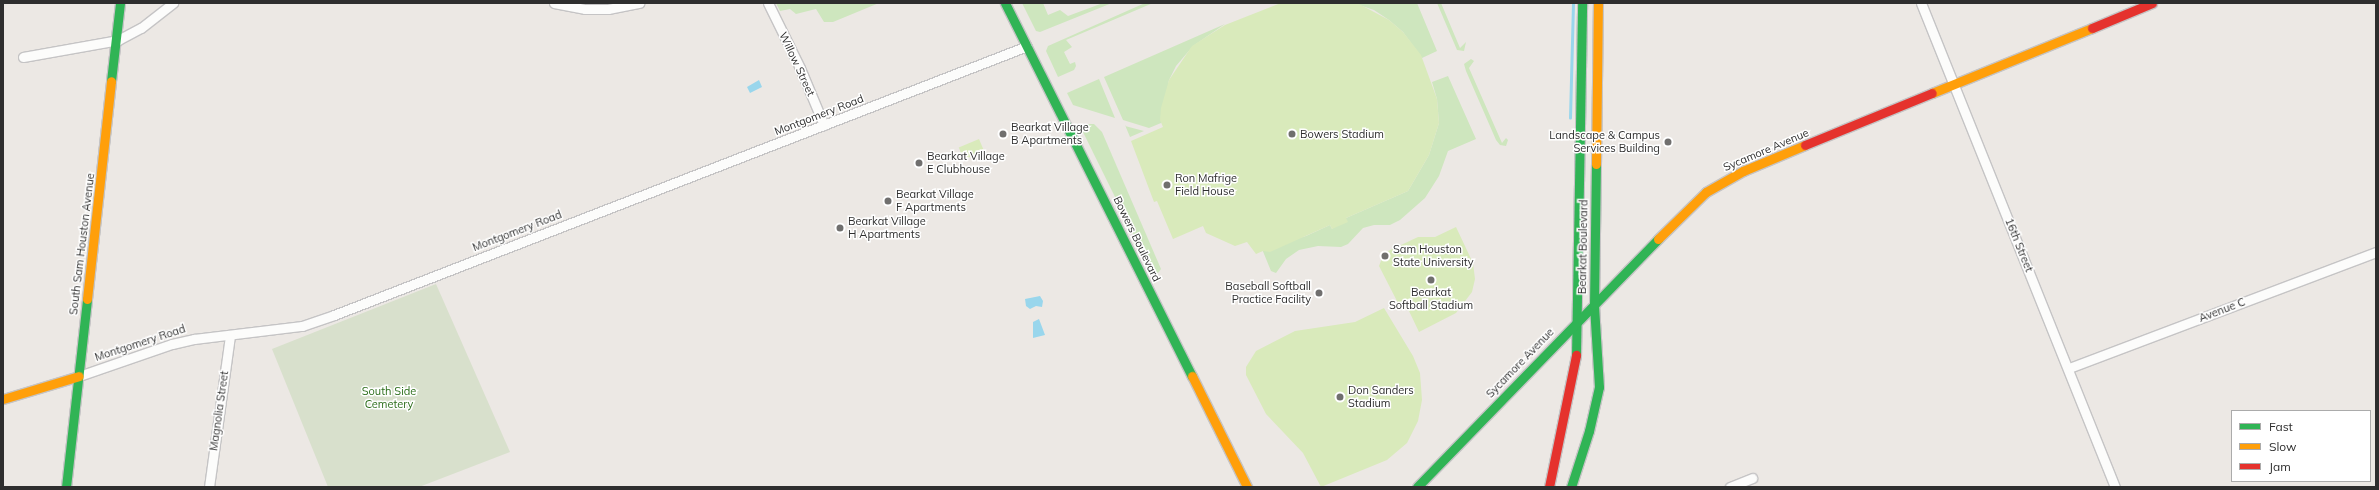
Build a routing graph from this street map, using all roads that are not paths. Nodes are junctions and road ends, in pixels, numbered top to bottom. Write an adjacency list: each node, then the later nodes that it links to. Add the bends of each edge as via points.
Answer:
1 (120, 3): 11 (street, South Sam Houston Avenue)
2 (173, 3): 11 (street, via 140,28)
3 (554, 3): 4 (street, via 585,9 608,9)
4 (639, 3)
5 (768, 3): 15 (street, Willow Street)
6 (1005, 3): 12 (street, Bowers Boulevard)
7 (1582, 3): 18 (street, Bearkat Boulevard)
8 (1598, 3): 17 (street, Bearkat Boulevard)
9 (1921, 3): 14 (street, 16th Street)
10 (2152, 3): 14 (street, Sycamore Avenue)
11 (118, 40): 13 (street); 21 (street, South Sam Houston Avenue)
12 (1028, 46): 15 (street, Montgomery Road); 26 (street, Bowers Boulevard)
13 (23, 56)
14 (1954, 85): 17 (street, Sycamore Avenue, via 1723,181 1690,206); 20 (street, 16th Street)
15 (824, 125): 19 (street, Montgomery Road, via 334,315 302,326)
16 (2376, 252): 20 (street, Avenue C)
17 (1594, 305): 18 (street, Sycamore Avenue); 29 (street, Bearkat Boulevard, via 1599,387 1589,431)
18 (1577, 321): 27 (street, Sycamore Avenue); 28 (street, Bearkat Boulevard, via 1577,352 1573,378)
19 (230, 334): 21 (street, Montgomery Road, via 172,344); 25 (street, Magnolia Street)
20 (2069, 368): 31 (street, 16th Street)
21 (78, 376): 22 (street, Montgomery Road); 24 (street, South Sam Houston Avenue)
22 (3, 399)
23 (1752, 478): 30 (street)
24 (66, 487)
25 (209, 487)
26 (1247, 487)
27 (1417, 487)
28 (1549, 487)
29 (1571, 487)
30 (1730, 487)
31 (2115, 487)

